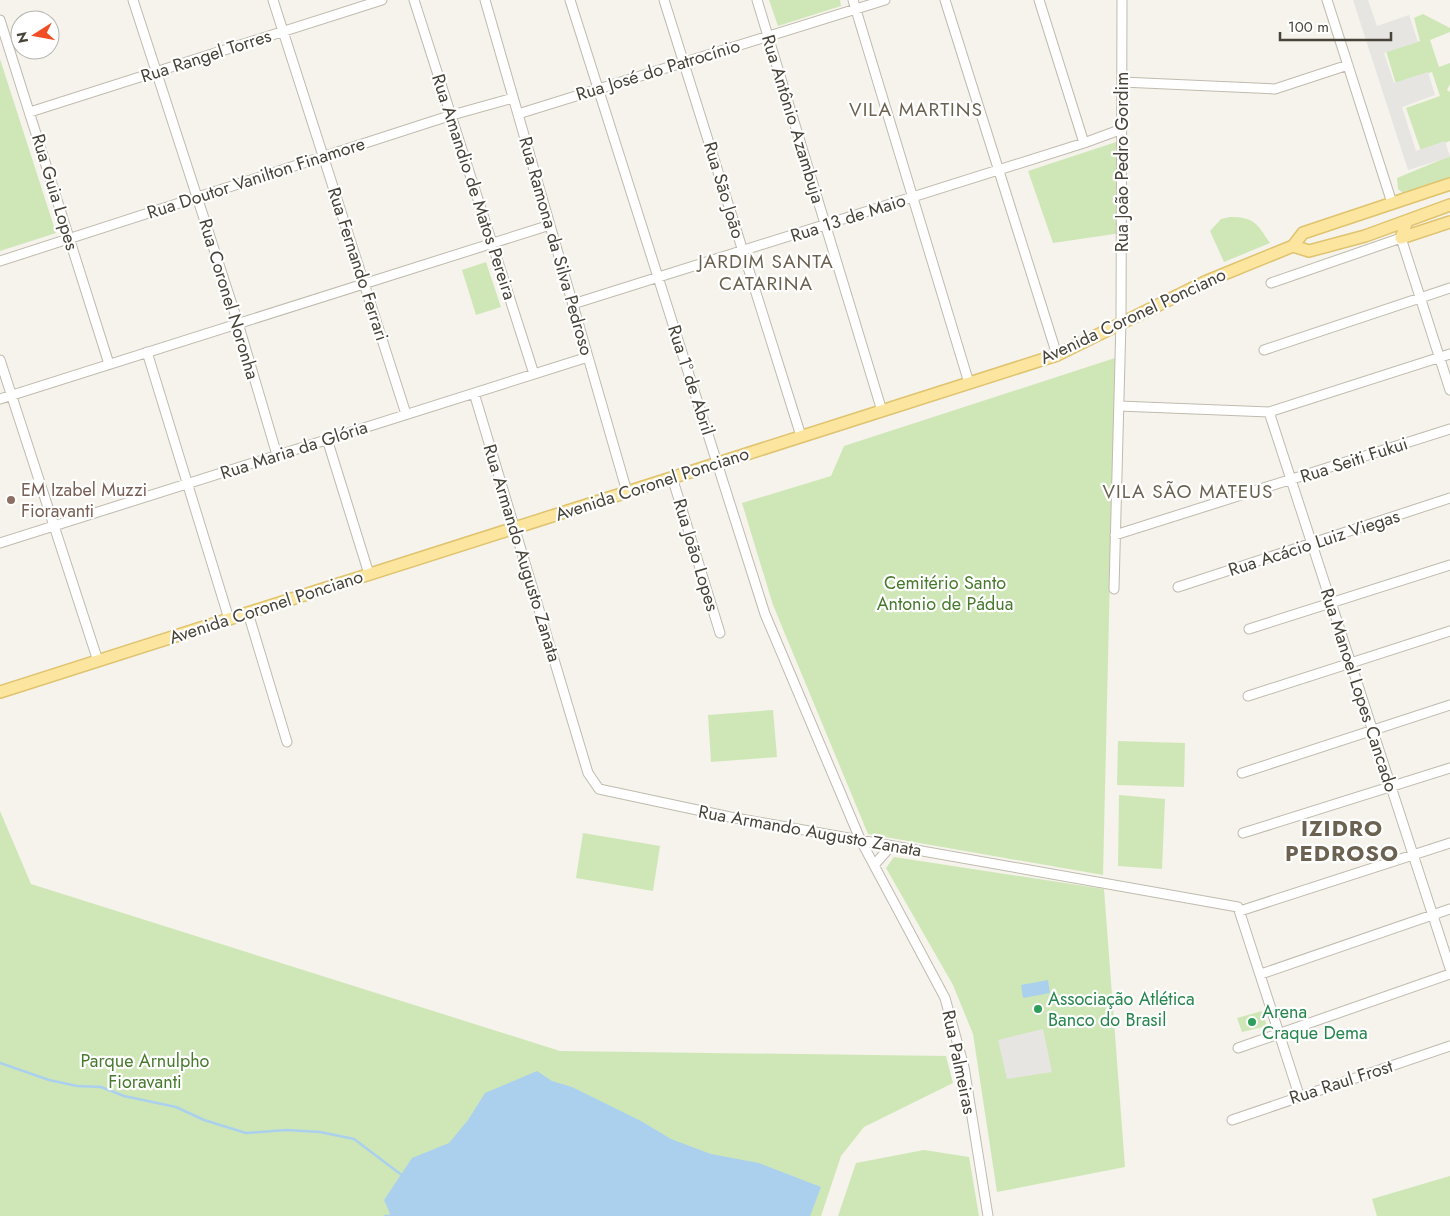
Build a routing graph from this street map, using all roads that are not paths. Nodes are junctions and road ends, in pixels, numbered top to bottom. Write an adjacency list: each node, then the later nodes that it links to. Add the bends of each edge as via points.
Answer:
1 (133, 0): 20 (street, Rua Coronel Noronha)
2 (273, 0): 16 (street, Rua Fernando Ferrari)
3 (382, 0): 16 (street, Rua Rangel Torres)
4 (414, 0): 26 (street, Rua Amandio de Matos Pereira)
5 (485, 0): 23 (street, Rua Ramona da Silva Pedroso)
6 (570, 0): 22 (street, Rua 1º de Abril)
7 (664, 0): 18 (street, Rua São João)
8 (757, 0): 17 (street, Rua Antônio Azambuja)
9 (885, 0): 14 (street, Rua José do Patrocínio)
10 (945, 0): 30 (street)
11 (1039, 0): 28 (street)
12 (1122, 0): 21 (street, Rua João Pedro Gordim)
13 (1327, 0): 19 (street)
14 (854, 5): 17 (street, Rua José do Patrocínio); 32 (street)
15 (0, 20): 24 (street, Rua Guia Lopes)
16 (283, 32): 20 (street, Rua Rangel Torres); 29 (street, Rua Fernando Ferrari)
17 (768, 36): 18 (street, Rua José do Patrocínio); 40 (street, Rua Antônio Azambuja)
18 (684, 62): 22 (street, Rua José do Patrocínio); 47 (street, Rua São João)
19 (1348, 65): 21 (street, via 1275,89); 34 (street)
20 (157, 72): 24 (street, Rua Rangel Torres); 33 (street, Rua Coronel Noronha)
21 (1122, 82): 27 (street, Rua João Pedro Gordim)
22 (598, 89): 25 (street, Rua José do Patrocínio); 49 (street, Rua 1º de Abril)
23 (514, 98): 25 (street, Rua Ramona da Silva Pedroso); 26 (street, Rua Doutor Vanilton Finamore)
24 (30, 112): 43 (street, Rua Guia Lopes)
25 (518, 114): 39 (street, Rua Ramona da Silva Pedroso)
26 (452, 115): 29 (street, Rua Doutor Vanilton Finamore); 44 (street, Rua Amandio de Matos Pereira)
27 (1122, 129): 28 (street, Rua 13 de Maio); 56 (street, Rua João Pedro Gordim)
28 (1084, 143): 30 (street, Rua 13 de Maio)
29 (324, 157): 33 (street, Rua Doutor Vanilton Finamore); 51 (street, Rua Fernando Ferrari)
30 (999, 170): 32 (street, Rua 13 de Maio); 60 (street)
31 (1448, 184): 34 (main road, Avenida Coronel Ponciano)
32 (912, 197): 40 (street, Rua 13 de Maio); 66 (street)
33 (198, 198): 43 (street, Rua Doutor Vanilton Finamore); 55 (street, Rua Coronel Noronha)
34 (1392, 203): 38 (main road, Avenida Coronel Ponciano)
35 (1450, 205): 36 (main road, Avenida Coronel Ponciano)
36 (1407, 221): 41 (main road, Avenida Coronel Ponciano); 42 (main road)
37 (1450, 222): 42 (main road)
38 (1334, 223): 45 (main road, via 1332,235); 46 (main road, Avenida Coronel Ponciano, via 1303,233)
39 (550, 225): 44 (street); 54 (street, Rua Ramona da Silva Pedroso)
40 (825, 225): 47 (street, Rua 13 de Maio); 72 (street, Rua Antônio Azambuja)
41 (1389, 228): 42 (main road); 45 (main road, Avenida Coronel Ponciano)
42 (1401, 237): 50 (street); 53 (street)
43 (70, 238): 48 (street, Rua Doutor Vanilton Finamore); 64 (street, Rua Guia Lopes)
44 (492, 243): 51 (street); 65 (street, Rua Amandio de Matos Pereira)
45 (1338, 243): 46 (main road, Avenida Coronel Ponciano, via 1309,251)
46 (1293, 246): 56 (main road, Avenida Coronel Ponciano, via 1207,281)
47 (743, 251): 49 (street, Rua 13 de Maio); 76 (street, Rua São João)
48 (0, 261)
49 (658, 277): 54 (street, Rua 13 de Maio); 79 (street, Rua 1º de Abril)
50 (1271, 282)
51 (365, 283): 55 (street); 74 (street, Rua Fernando Ferrari)
52 (1450, 288): 53 (street)
53 (1421, 298): 57 (street); 62 (street)
54 (573, 304): 61 (street, Rua Ramona da Silva Pedroso)
55 (238, 323): 58 (street); 78 (street, Rua Coronel Noronha)
56 (1121, 324): 60 (main road, Avenida Coronel Ponciano); 71 (street, Rua João Pedro Gordim)
57 (1264, 350)
58 (147, 352): 64 (street); 82 (street)
59 (1450, 354): 62 (street)
60 (1057, 355): 66 (main road, Avenida Coronel Ponciano)
61 (588, 357): 65 (street, Rua Maria da Glória); 83 (street, Rua Ramona da Silva Pedroso)
62 (1440, 357): 67 (street); 73 (street)
63 (0, 360): 69 (street)
64 (110, 364): 69 (street)
65 (534, 374): 68 (street, Rua Maria da Glória)
66 (969, 383): 72 (main road, Avenida Coronel Ponciano)
67 (1450, 390)
68 (474, 393): 74 (street, Rua Maria da Glória); 86 (street, Rua Armando Augusto Zanata)
69 (11, 395): 70 (street); 85 (street)
70 (0, 399)
71 (1119, 406): 73 (street); 87 (street, Rua João Pedro Gordim)
72 (882, 411): 76 (main road, Avenida Coronel Ponciano)
73 (1265, 412): 81 (street, Rua Manoel Lopes Cancado)
74 (406, 414): 77 (street, Rua Maria da Glória)
75 (1450, 429): 81 (street, Rua Seiti Fukui)
76 (801, 436): 79 (main road, Avenida Coronel Ponciano)
77 (327, 439): 78 (street, Rua Maria da Glória); 91 (street)
78 (277, 455): 82 (street, Rua Maria da Glória)
79 (717, 463): 80 (main road, Avenida Coronel Ponciano); 111 (street, Rua 1º de Abril, via 765,614)
80 (672, 477): 83 (main road, Avenida Coronel Ponciano); 99 (street, Rua João Lopes)
81 (1291, 480): 87 (street, Rua Seiti Fukui); 89 (street, Rua Manoel Lopes Cancado)
82 (186, 484): 85 (street, Rua Maria da Glória); 96 (street)
83 (626, 492): 86 (main road, Avenida Coronel Ponciano)
84 (1450, 498): 89 (street, Rua Acácio Luiz Viegas)
85 (53, 526): 88 (street, Rua Maria da Glória); 100 (street)
86 (514, 528): 91 (main road, Avenida Coronel Ponciano); 111 (street, Rua Armando Augusto Zanata, via 588,773 599,789 725,816)
87 (1115, 535): 93 (street, Rua João Pedro Gordim)
88 (0, 543)
89 (1311, 544): 92 (street, Rua Acácio Luiz Viegas); 94 (street, Rua Manoel Lopes Cancado)
90 (1450, 565): 94 (street)
91 (369, 574): 95 (main road, Avenida Coronel Ponciano)
92 (1178, 587)
93 (1114, 589)
94 (1331, 604): 97 (street); 101 (street, Rua Manoel Lopes Cancado)
95 (248, 613): 96 (main road, Avenida Coronel Ponciano); 106 (street)
96 (229, 619): 100 (main road, Avenida Coronel Ponciano)
97 (1249, 629)
98 (1450, 630): 101 (street)
99 (720, 633)
100 (98, 661): 102 (main road, Avenida Coronel Ponciano)
101 (1350, 663): 103 (street); 105 (street, Rua Manoel Lopes Cancado)
102 (0, 692)
103 (1248, 696)
104 (1450, 705): 105 (street)
105 (1372, 730): 108 (street); 109 (street, Rua Manoel Lopes Cancado)
106 (287, 742)
107 (1450, 768): 109 (street)
108 (1242, 773)
109 (1390, 787): 110 (street); 114 (street, Rua Manoel Lopes Cancado)
110 (1243, 833)
111 (860, 839): 113 (street, Rua Armando Augusto Zanata); 115 (street, Rua Palmeiras)
112 (1450, 842): 114 (street)
113 (891, 846): 115 (street); 117 (street, Rua Armando Augusto Zanata, via 1238,907)
114 (1413, 854): 117 (street); 118 (street, Rua Manoel Lopes Cancado)
115 (874, 864): 127 (street, Rua Palmeiras, via 937,982 954,1027)
116 (1450, 909): 118 (street)
117 (1240, 911): 120 (street)
118 (1432, 915): 119 (street, Rua Manoel Lopes Cancado); 120 (street)
119 (1450, 968)
120 (1261, 974): 122 (street)
121 (1450, 974): 122 (street)
122 (1279, 1034): 124 (street); 125 (street)
123 (1450, 1046): 125 (street, Rua Raul Frost)
124 (1238, 1048)
125 (1299, 1095): 126 (street, Rua Raul Frost)
126 (1232, 1120)
127 (988, 1216)

